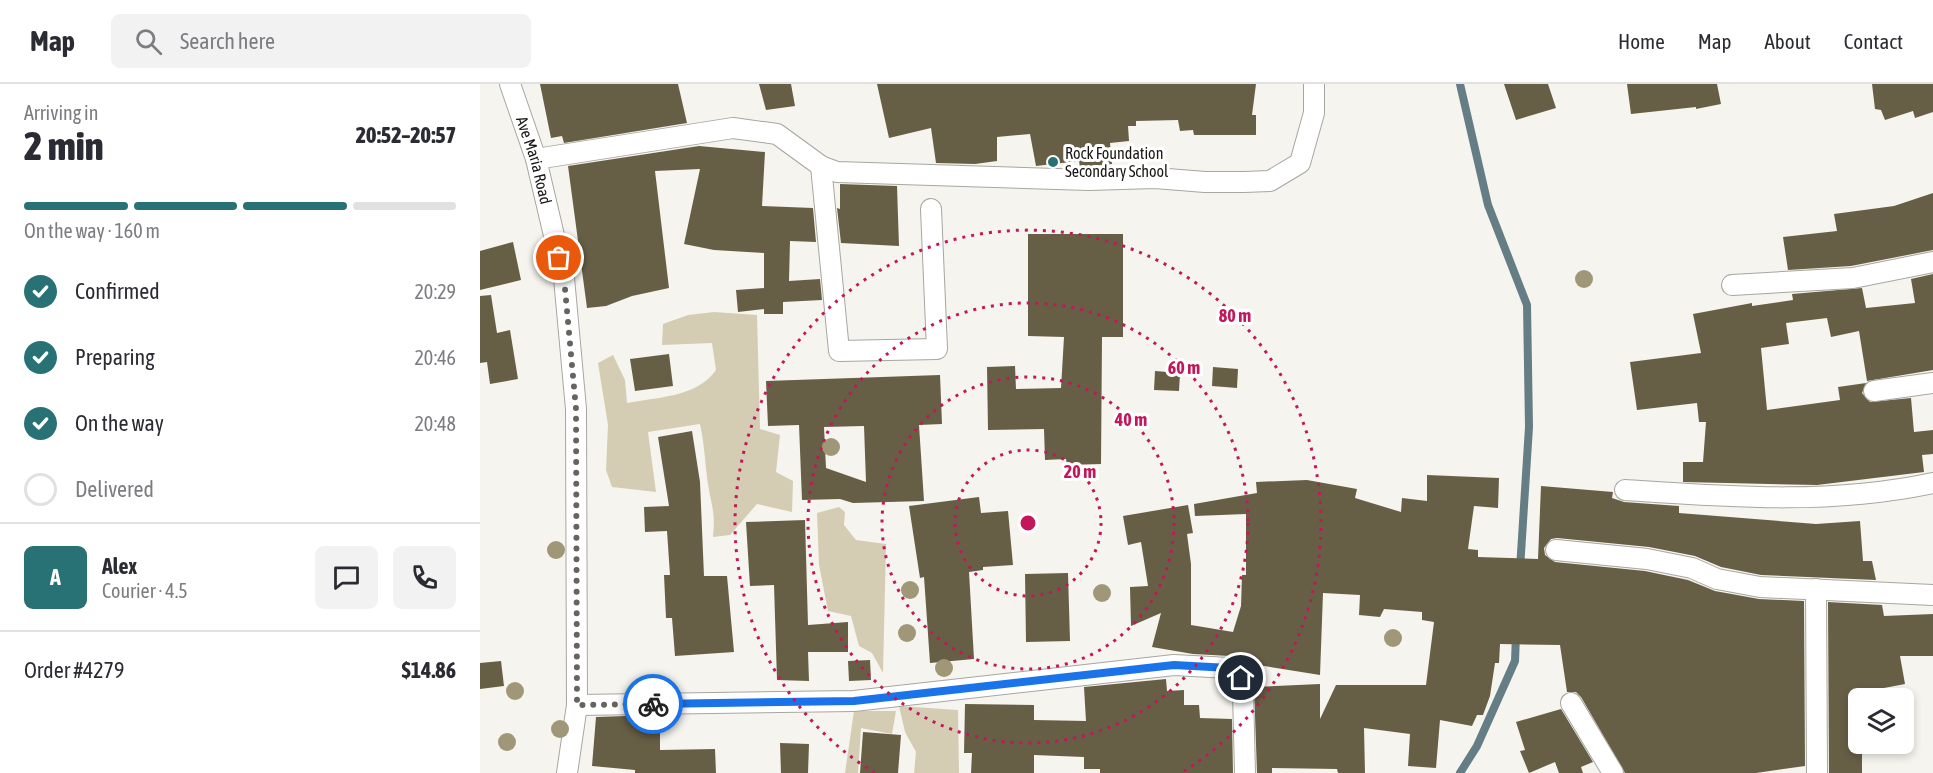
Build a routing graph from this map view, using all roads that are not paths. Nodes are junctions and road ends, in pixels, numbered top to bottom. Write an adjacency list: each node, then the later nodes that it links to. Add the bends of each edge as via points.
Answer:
1 (510, 84): 3 (street, Ave Maria Road)
2 (1314, 84): 4 (street, via 1314,113 1300,163 1270,181 837,172)
3 (536, 159): 4 (street, via 733,128 777,134); 16 (street, Ave Maria Road, via 564,278 576,409)
4 (821, 166): 5 (street, via 839,351 938,349)
5 (931, 209)
6 (1933, 262): 7 (street, via 1853,278)
7 (1732, 285)
8 (1933, 383): 9 (street)
9 (1874, 391)
10 (1933, 483): 11 (street, via 1814,499 1750,499)
11 (1625, 490)
12 (1556, 550): 13 (street, via 1647,559 1760,587)
13 (1816, 589): 14 (street); 20 (street)
14 (1933, 595)
15 (1571, 703): 19 (street)
16 (577, 705): 17 (street, Ave Maria Road); 18 (street, via 854,701 1174,665 1229,668 1241,678 1244,692)
17 (567, 773)
18 (1245, 773)
19 (1612, 773)
20 (1817, 773)

